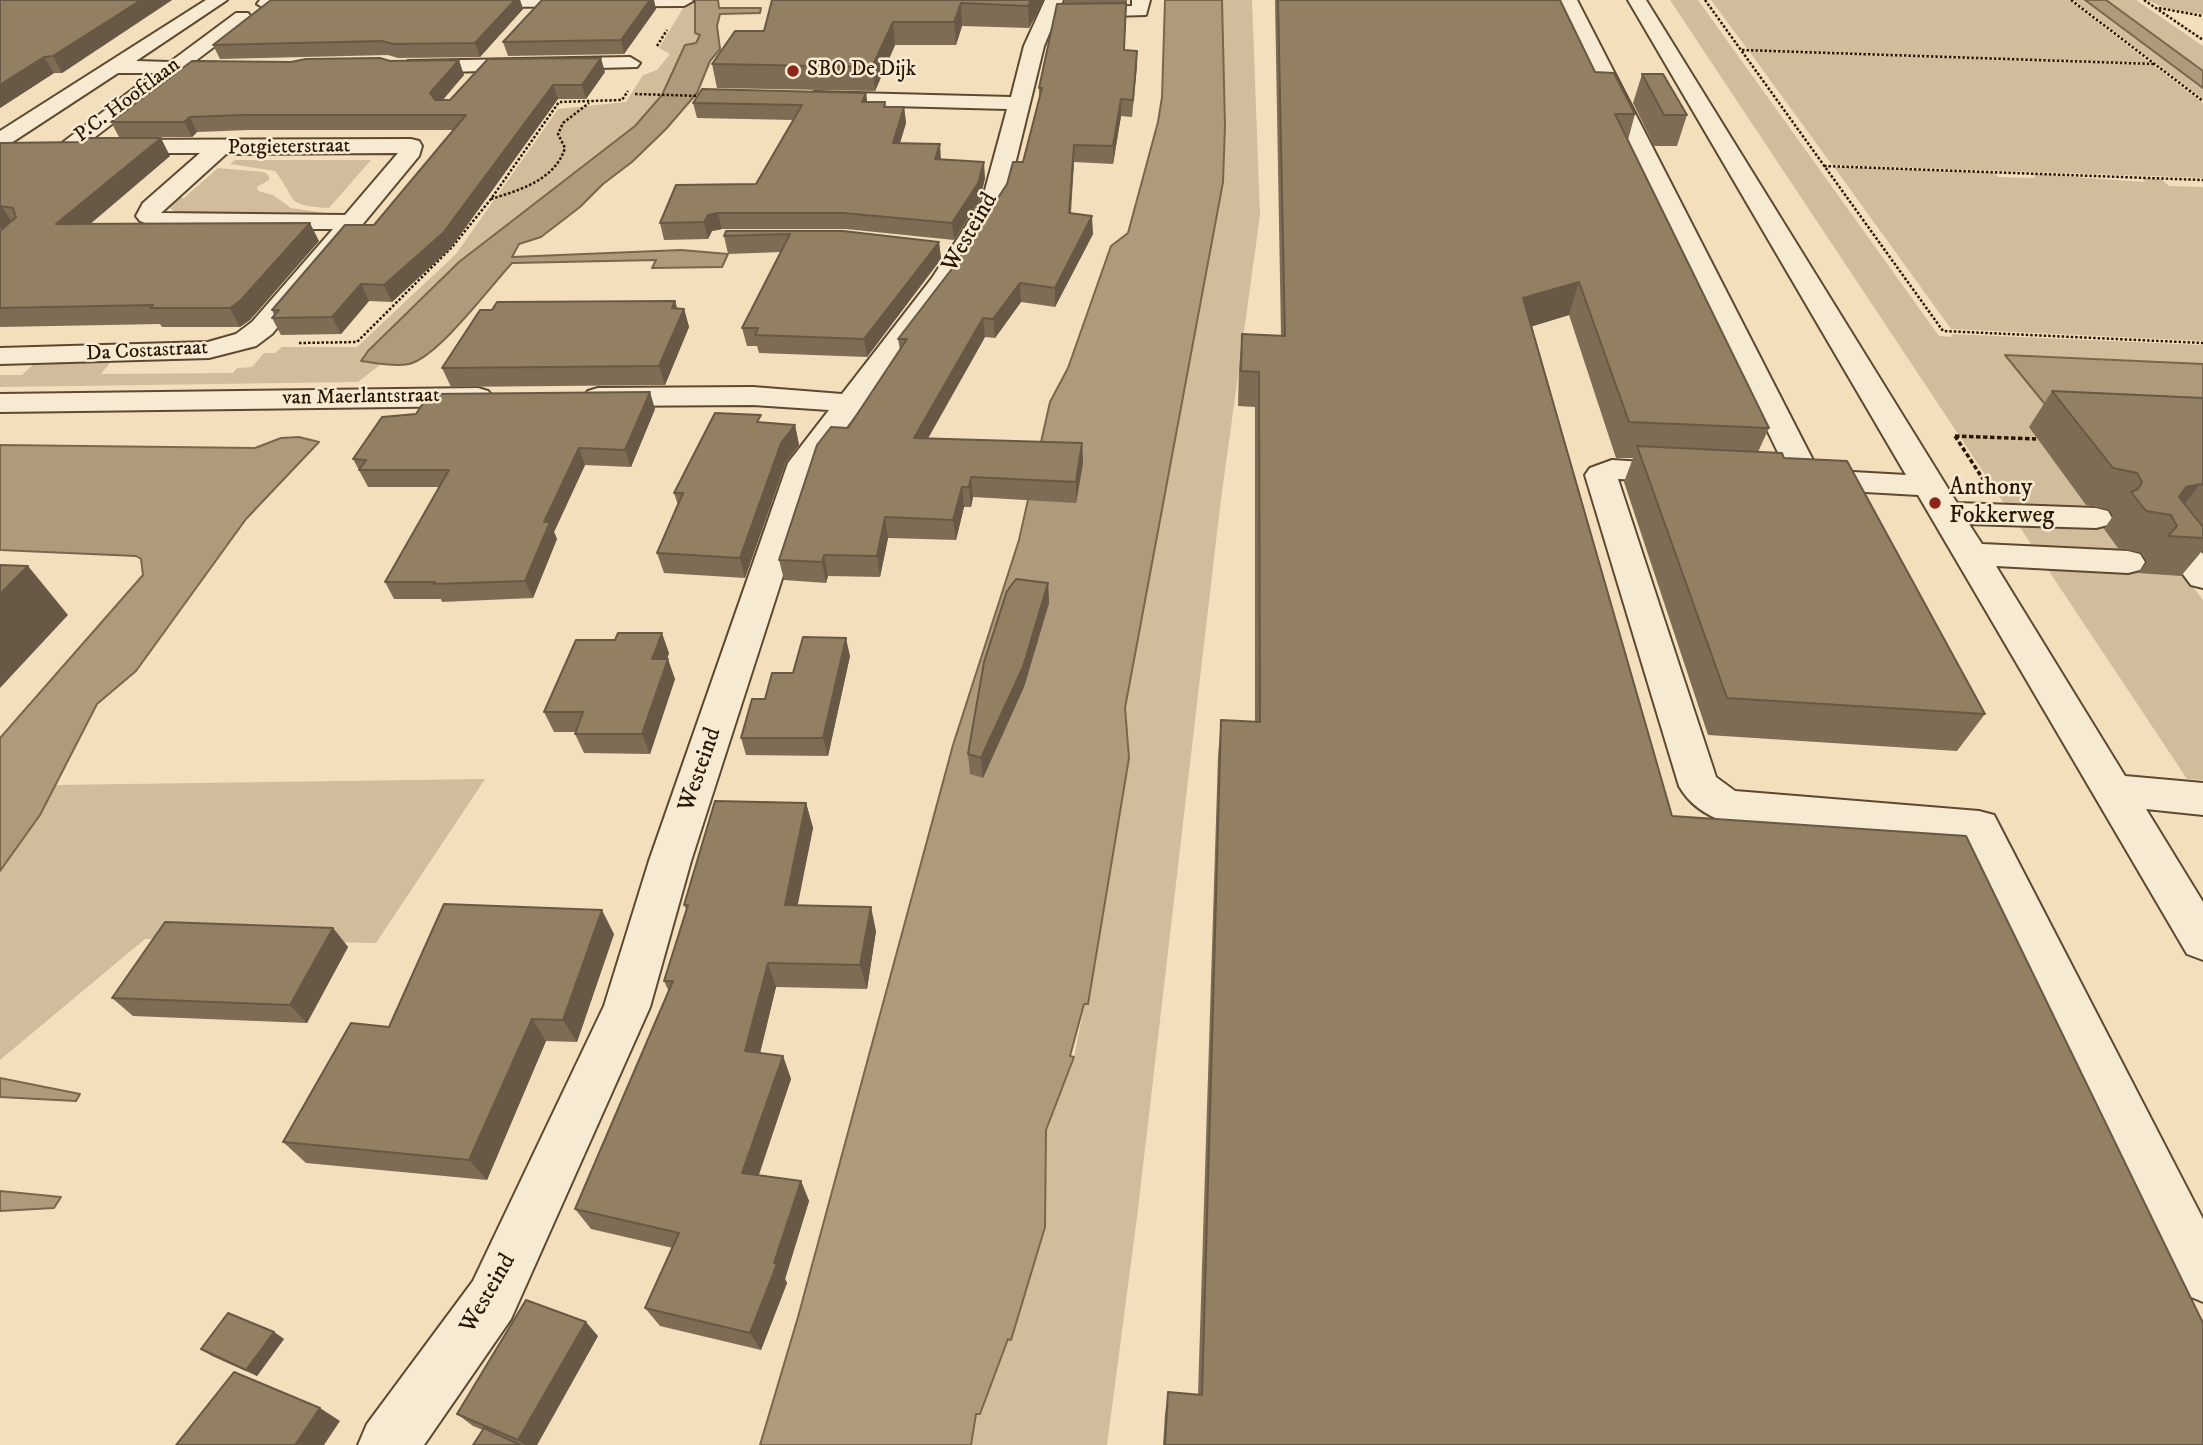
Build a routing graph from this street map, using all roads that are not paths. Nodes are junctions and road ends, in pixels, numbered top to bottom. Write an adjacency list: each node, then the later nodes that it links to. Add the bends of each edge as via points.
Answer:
1 (218, 0): 17 (street, P.C. Hooftlaan)
2 (1141, 0): 10 (street, via 1140,11)
3 (1568, 0): 36 (street, via 1622,89)
4 (1637, 0): 37 (street, via 1683,94)
5 (450, 1): 6 (street)
6 (544, 1): 7 (street); 12 (street)
7 (684, 1)
8 (269, 2): 9 (street)
9 (291, 4)
10 (1051, 6): 22 (street, Westeind, via 1034,46)
11 (242, 17): 18 (street, P.C. Hooftlaan)
12 (528, 19)
13 (505, 47): 16 (street)
14 (637, 63): 16 (street)
15 (388, 64): 16 (street)
16 (489, 65): 20 (street)
17 (116, 67): 18 (street); 23 (street, P.C. Hooftlaan)
18 (171, 67): 19 (street); 25 (street, P.C. Hooftlaan, via 69,146)
19 (258, 68)
20 (473, 82)
21 (798, 98): 22 (street)
22 (1020, 103): 28 (street, Westeind, via 994,201)
23 (0, 140)
24 (411, 146): 25 (street, Potgieterstraat); 26 (street, Da Costastraat, via 408,156)
25 (220, 147): 26 (street, Potgieterstraat, via 151,208 148,216 160,222)
26 (353, 222): 29 (street, Da Costastraat, via 262,328 246,340 209,350)
27 (937, 248): 28 (street)
28 (963, 251): 33 (street, Westeind)
29 (0, 356)
30 (503, 397): 32 (street, van Maerlantstraat)
31 (572, 397): 33 (street, via 753,396)
32 (0, 403)
33 (847, 403): 47 (street, Westeind, via 804,463 670,861 627,1007 492,1300)
34 (1710, 474): 46 (street, via 1612,469 1601,475 1699,786 1726,806 1979,827)
35 (1752, 476): 36 (street)
36 (1807, 479): 37 (street)
37 (1938, 499): 38 (street); 40 (street)
38 (2096, 518)
39 (2170, 534): 42 (street)
40 (1970, 554): 41 (street); 43 (street)
41 (2128, 562)
42 (2203, 577)
43 (2112, 790): 44 (street); 45 (street)
44 (2203, 799)
45 (2203, 941)
46 (2203, 1275)
47 (388, 1445)

